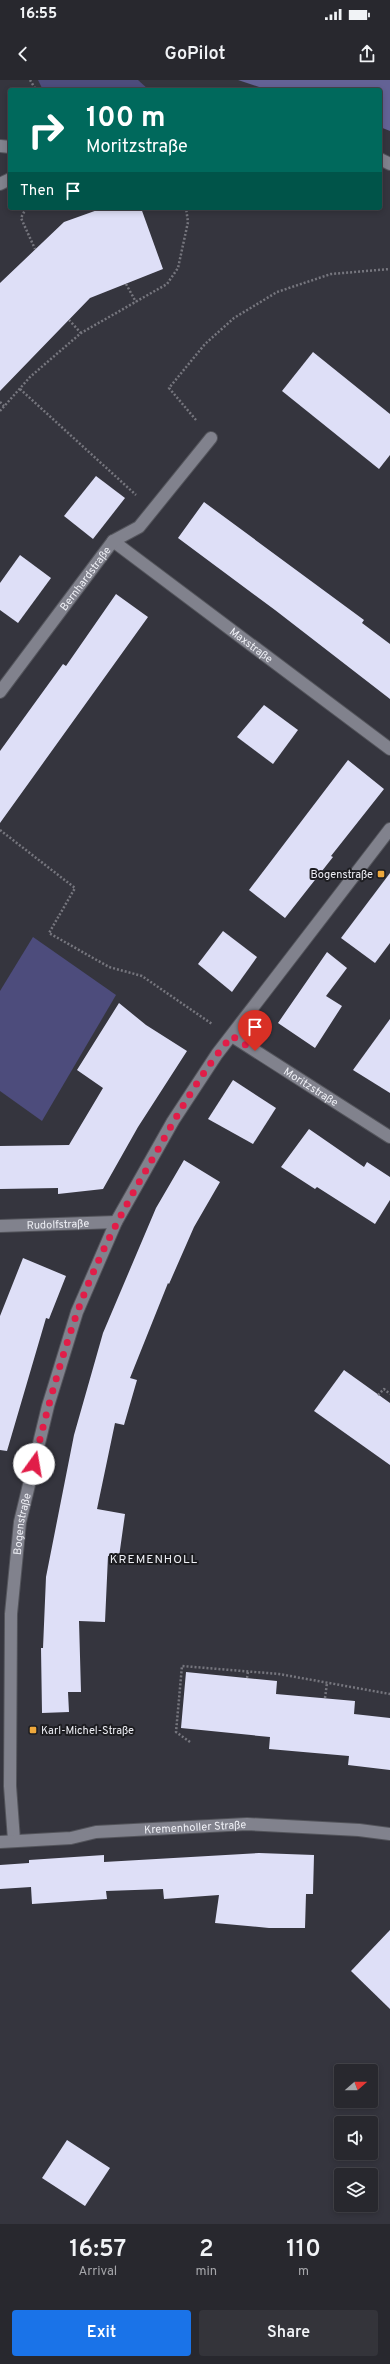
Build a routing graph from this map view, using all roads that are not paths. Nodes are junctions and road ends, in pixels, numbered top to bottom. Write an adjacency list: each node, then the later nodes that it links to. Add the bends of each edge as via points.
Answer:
1 (211, 438): 2 (street, Bernhardstraße, via 139,527)
2 (113, 541): 3 (street, Bernhardstraße); 4 (street, Maxstraße)
3 (0, 692)
4 (390, 749)
5 (390, 828): 6 (street, Bogenstraße)
6 (232, 1036): 7 (street, Moritzstraße); 8 (street, Bogenstraße, via 217,1054 173,1121)
7 (390, 1137)
8 (116, 1222): 9 (street, Rudolfstraße); 11 (street, Bogenstraße, via 77,1312 48,1406 20,1522 11,1614 10,1786)
9 (0, 1226)
10 (390, 1834): 11 (street, Kremenholler Straße, via 247,1824 96,1832 71,1838)
11 (14, 1840): 12 (street, Kremenholler Straße)
12 (0, 1842)

